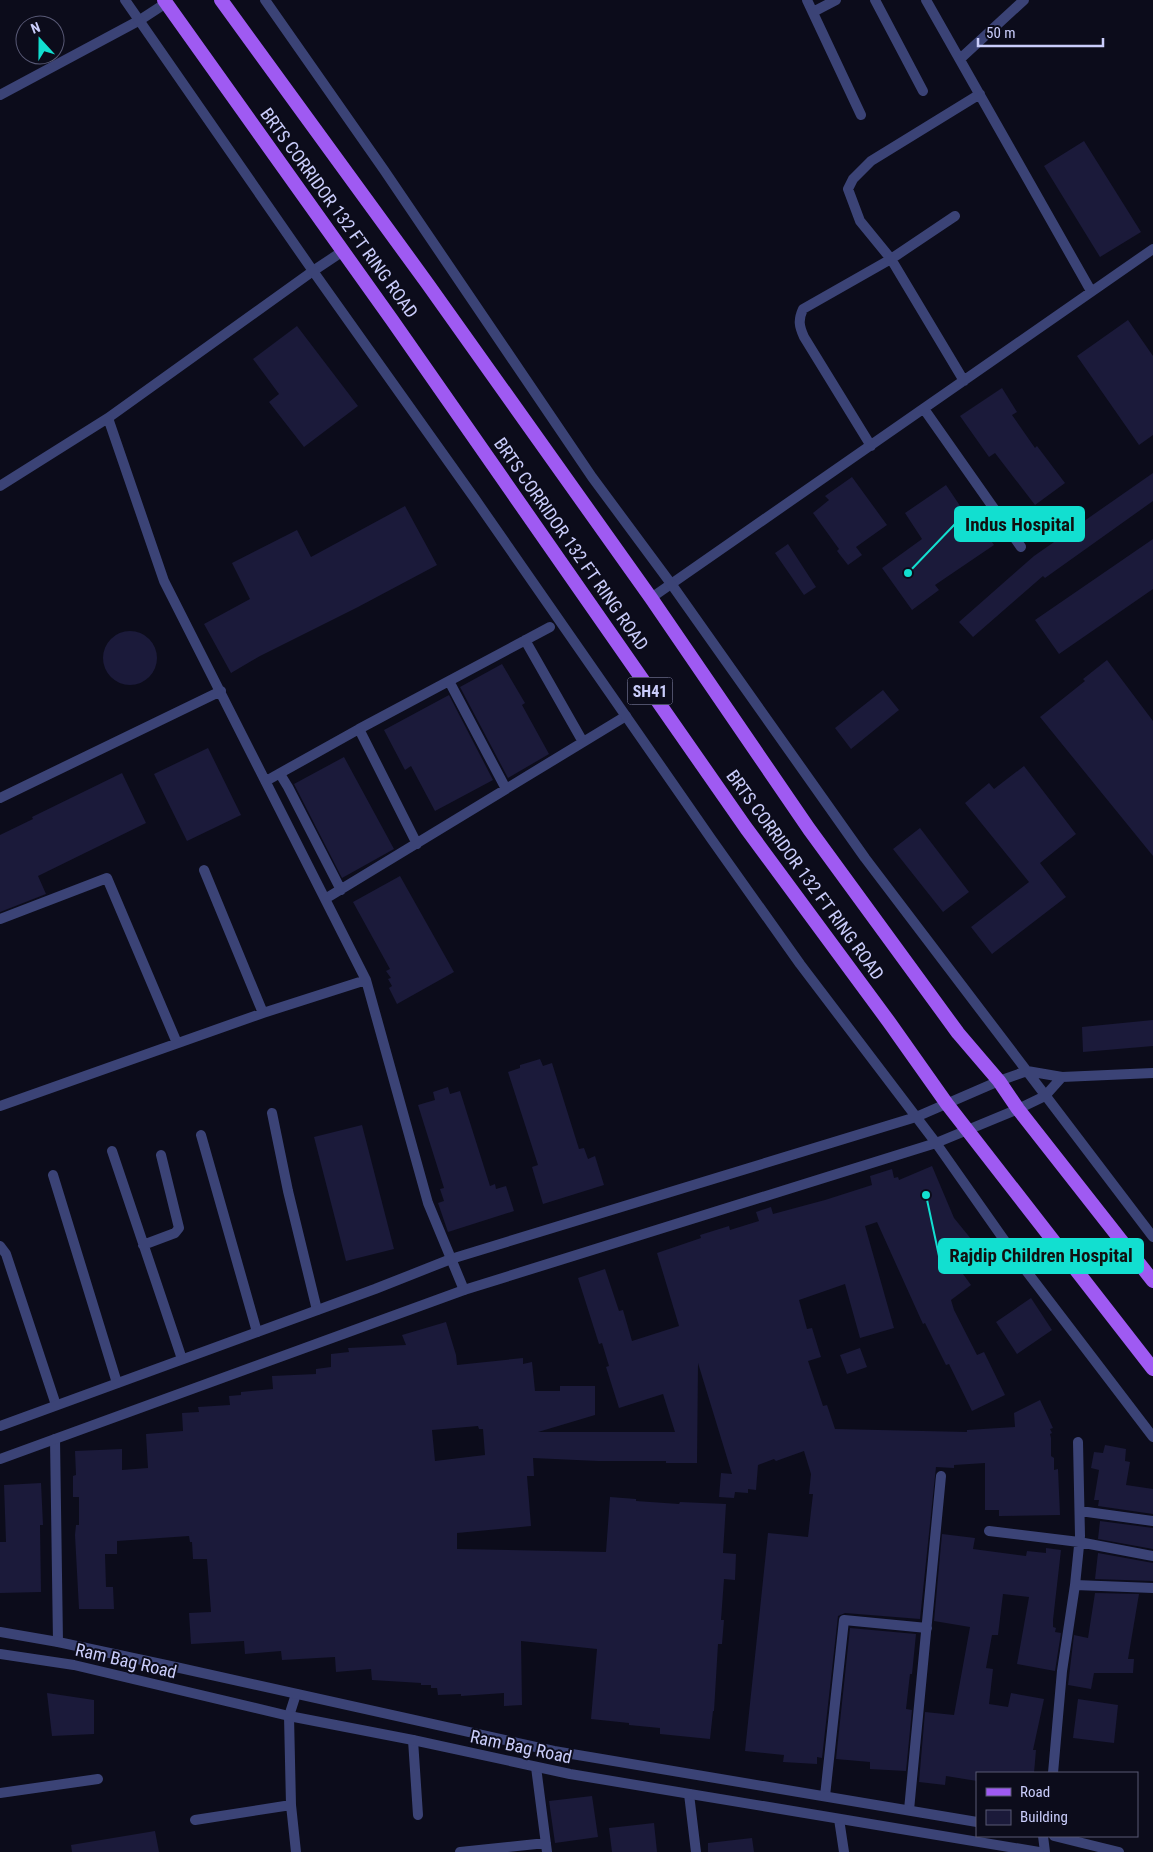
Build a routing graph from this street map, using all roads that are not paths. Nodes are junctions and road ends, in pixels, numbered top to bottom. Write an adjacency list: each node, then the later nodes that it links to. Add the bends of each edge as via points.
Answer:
1 (125, 0): 11 (street)
2 (221, 0): 30 (main road, BRTS CORRIDOR 132 FT RING ROAD, via 427,282)
3 (265, 0): 29 (street, via 592,477)
4 (807, 0): 10 (street)
5 (836, 0): 10 (street)
6 (875, 0): 13 (street)
7 (926, 0): 12 (street)
8 (1024, 0): 12 (street)
9 (165, 1): 11 (street); 19 (main road, BRTS CORRIDOR 132 FT RING ROAD / SH41)
10 (813, 12): 16 (street)
11 (140, 20): 15 (street); 21 (street)
12 (960, 59): 14 (street)
13 (923, 91)
14 (980, 94): 20 (street, via 871,161 853,179 848,189 860,221); 22 (street)
15 (0, 96)
16 (861, 115)
17 (955, 216): 20 (street)
18 (1153, 249): 22 (street)
19 (343, 252): 21 (street); 55 (main road, BRTS CORRIDOR 132 FT RING ROAD / SH41, via 746,828)
20 (891, 260): 23 (street); 26 (street, via 803,309 800,316 799,327 804,337)
21 (313, 271): 25 (street); 35 (street)
22 (1090, 291): 23 (street)
23 (964, 381): 24 (street)
24 (924, 409): 26 (street); 28 (street)
25 (108, 418): 27 (street); 34 (street, via 164,581)
26 (870, 446): 29 (street)
27 (0, 486)
28 (1021, 548)
29 (672, 585): 30 (street); 50 (street, via 865,858)
30 (651, 598): 53 (main road, BRTS CORRIDOR 132 FT RING ROAD, via 809,829 958,1033)
31 (550, 627): 32 (street)
32 (525, 640): 33 (street); 37 (street)
33 (449, 681): 36 (street); 40 (street)
34 (221, 691): 39 (street); 41 (street)
35 (626, 716): 37 (street); 59 (street, via 800,964)
36 (359, 729): 38 (street); 42 (street)
37 (583, 742): 40 (street)
38 (280, 774): 39 (street); 44 (street)
39 (266, 782): 45 (street)
40 (506, 789): 42 (street)
41 (0, 798)
42 (417, 844): 44 (street)
43 (204, 870): 48 (street)
44 (341, 890): 45 (street)
45 (325, 899): 47 (street)
46 (0, 919): 49 (street, via 106,878)
47 (366, 980): 48 (street); 69 (street, via 428,1203)
48 (263, 1012): 49 (street)
49 (177, 1043): 56 (street)
50 (1027, 1070): 52 (street); 53 (street); 54 (street)
51 (1153, 1073): 52 (street)
52 (1062, 1077): 54 (street)
53 (998, 1080): 55 (street); 57 (main road, BRTS CORRIDOR 132 FT RING ROAD)
54 (1045, 1096): 57 (street); 66 (street)
55 (947, 1104): 59 (street); 60 (main road, BRTS CORRIDOR 132 FT RING ROAD / SH41)
56 (0, 1106)
57 (1018, 1109): 60 (street); 70 (main road, BRTS CORRIDOR 132 FT RING ROAD)
58 (272, 1112): 72 (street)
59 (916, 1117): 62 (street); 69 (street)
60 (968, 1130): 62 (street); 75 (main road, BRTS CORRIDOR 132 FT RING ROAD / SH41)
61 (201, 1135): 73 (street)
62 (936, 1143): 71 (street); 79 (street, via 1021,1264)
63 (112, 1152): 67 (street)
64 (161, 1155): 67 (street, via 179,1228 175,1233)
65 (53, 1175): 76 (street)
66 (1153, 1236)
67 (144, 1245): 74 (street)
68 (0, 1246): 77 (street, via 6,1254)
69 (451, 1259): 71 (street); 72 (street)
70 (1153, 1281)
71 (464, 1290): 80 (street)
72 (317, 1310): 73 (street)
73 (257, 1332): 74 (street)
74 (182, 1359): 76 (street)
75 (1153, 1369)
76 (117, 1383): 77 (street)
77 (56, 1405): 78 (street)
78 (0, 1426)
79 (1153, 1437)
80 (55, 1439): 82 (street); 93 (street)
81 (1078, 1442): 84 (street)
82 (0, 1459)
83 (941, 1476): 91 (street)
84 (1080, 1511): 85 (street); 87 (street)
85 (1153, 1521)
86 (989, 1530): 87 (street)
87 (1079, 1542): 88 (street); 89 (street)
88 (1153, 1556)
89 (1075, 1585): 90 (street); 99 (street, via 1062,1671)
90 (1153, 1588)
91 (927, 1628): 103 (street, via 844,1620); 105 (street)
92 (0, 1632): 93 (street, Ram Bag Road)
93 (58, 1642): 95 (street, Ram Bag Road)
94 (0, 1654): 96 (street, Ram Bag Road, via 74,1666)
95 (296, 1694): 96 (street); 103 (street, Ram Bag Road, via 554,1751)
96 (289, 1716): 97 (street, Ram Bag Road); 104 (street)
97 (413, 1740): 98 (street, Ram Bag Road); 106 (street)
98 (536, 1767): 102 (street, Ram Bag Road); 112 (street)
99 (1053, 1772)
100 (98, 1779): 101 (street)
101 (0, 1793)
102 (689, 1794): 108 (street, Ram Bag Road); 115 (street)
103 (825, 1796): 105 (street, Ram Bag Road)
104 (291, 1805): 107 (street); 113 (street)
105 (909, 1810): 109 (street, Ram Bag Road)
106 (418, 1815)
107 (195, 1820)
108 (839, 1820): 116 (street); 117 (street, Ram Bag Road)
109 (976, 1822)
110 (1043, 1837): 118 (street)
111 (1058, 1837): 119 (street)
112 (547, 1847): 114 (street)
113 (296, 1852)
114 (460, 1852)
115 (696, 1852)
116 (844, 1852)
117 (1040, 1852)
118 (1045, 1852)
119 (1119, 1852)

